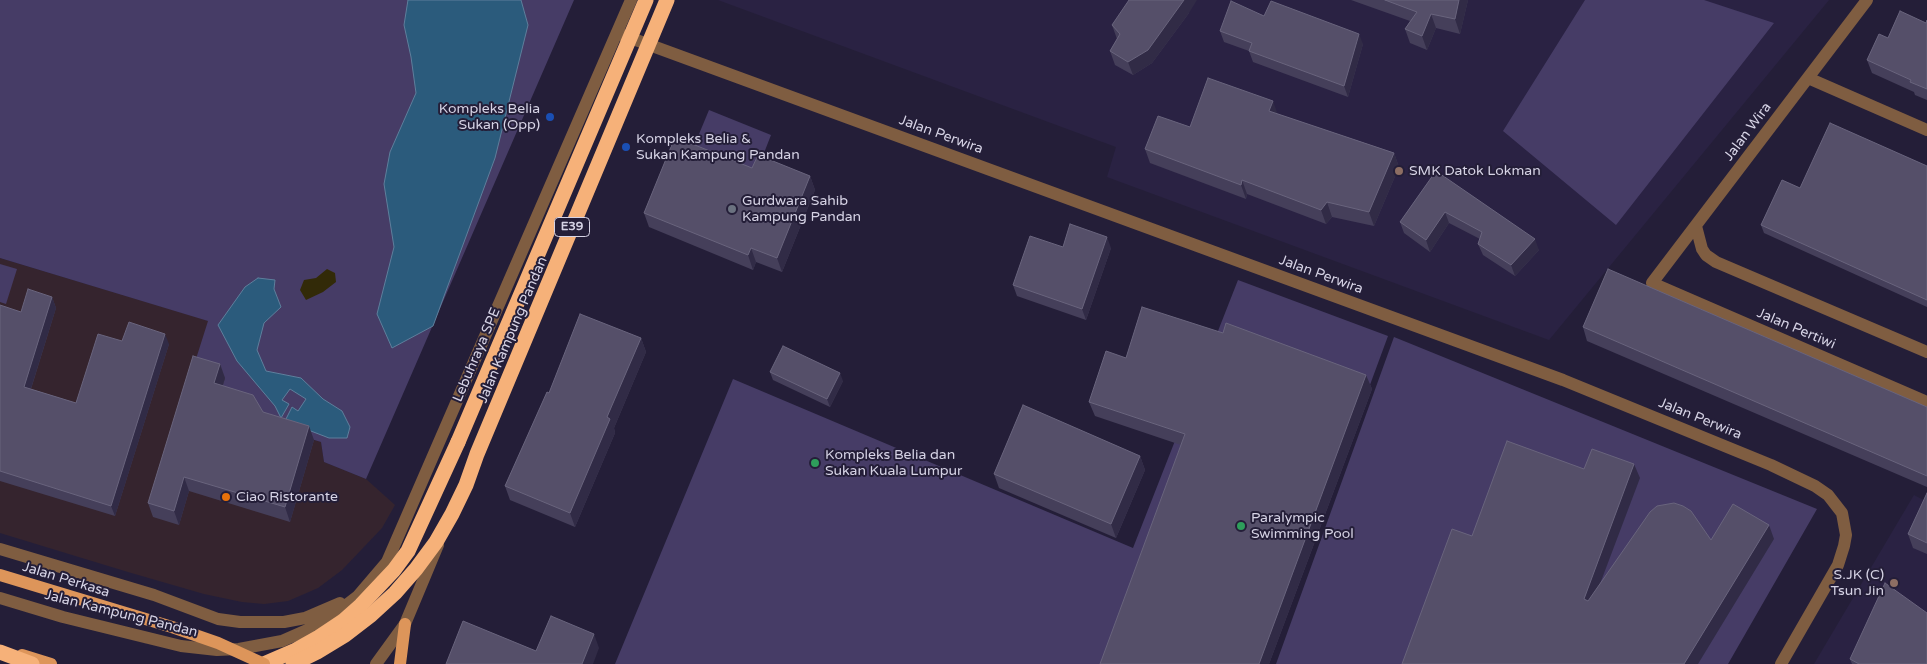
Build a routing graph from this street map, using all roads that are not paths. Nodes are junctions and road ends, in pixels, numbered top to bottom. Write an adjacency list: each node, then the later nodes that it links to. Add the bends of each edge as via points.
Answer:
1 (631, 0): 5 (street, Jalan Kampung Pandan)
2 (646, 0): 21 (highway, Lebuhraya SPE / E39, bridge, via 458,442 408,550 378,588 343,620 294,651)
3 (665, 0): 6 (street, Jalan Kampung Pandan); 22 (highway, E39, bridge, via 452,514 436,542 395,593 345,635)
4 (1867, 0): 7 (street, Jalan Wira)
5 (618, 33): 6 (street, Jalan Perwira); 14 (street, Jalan Kampung Pandan)
6 (644, 44): 17 (street, Jalan Kampung Pandan, via 582,203); 25 (street, Jalan Perwira, via 1564,380 1772,465 1815,486 1828,495 1842,513 1846,535 1838,565)
7 (1808, 78): 8 (street); 9 (street, Jalan Wira)
8 (1927, 130)
9 (1696, 226): 10 (street, Jalan Wira); 11 (street, via 1702,249 1716,262)
10 (1652, 283): 12 (street, Jalan Pertiwi)
11 (1927, 352)
12 (1927, 402)
13 (0, 549): 14 (street, Jalan Kampung Pandan, via 218,618 262,624 305,618 325,611 361,589)
14 (387, 562): 16 (street, Jalan Kampung Pandan, via 358,596 323,622 282,641 239,649 181,646)
15 (0, 576): 21 (main road, Jalan Perkasa, bridge, via 172,627)
16 (0, 598)
17 (405, 624): 23 (street, Jalan Kampung Pandan); 24 (main road)
18 (1, 651): 19 (highway); 20 (main road)
19 (32, 664)
20 (51, 664)
21 (264, 664)
22 (293, 664)
23 (376, 664)
24 (400, 664)
25 (1781, 664)

